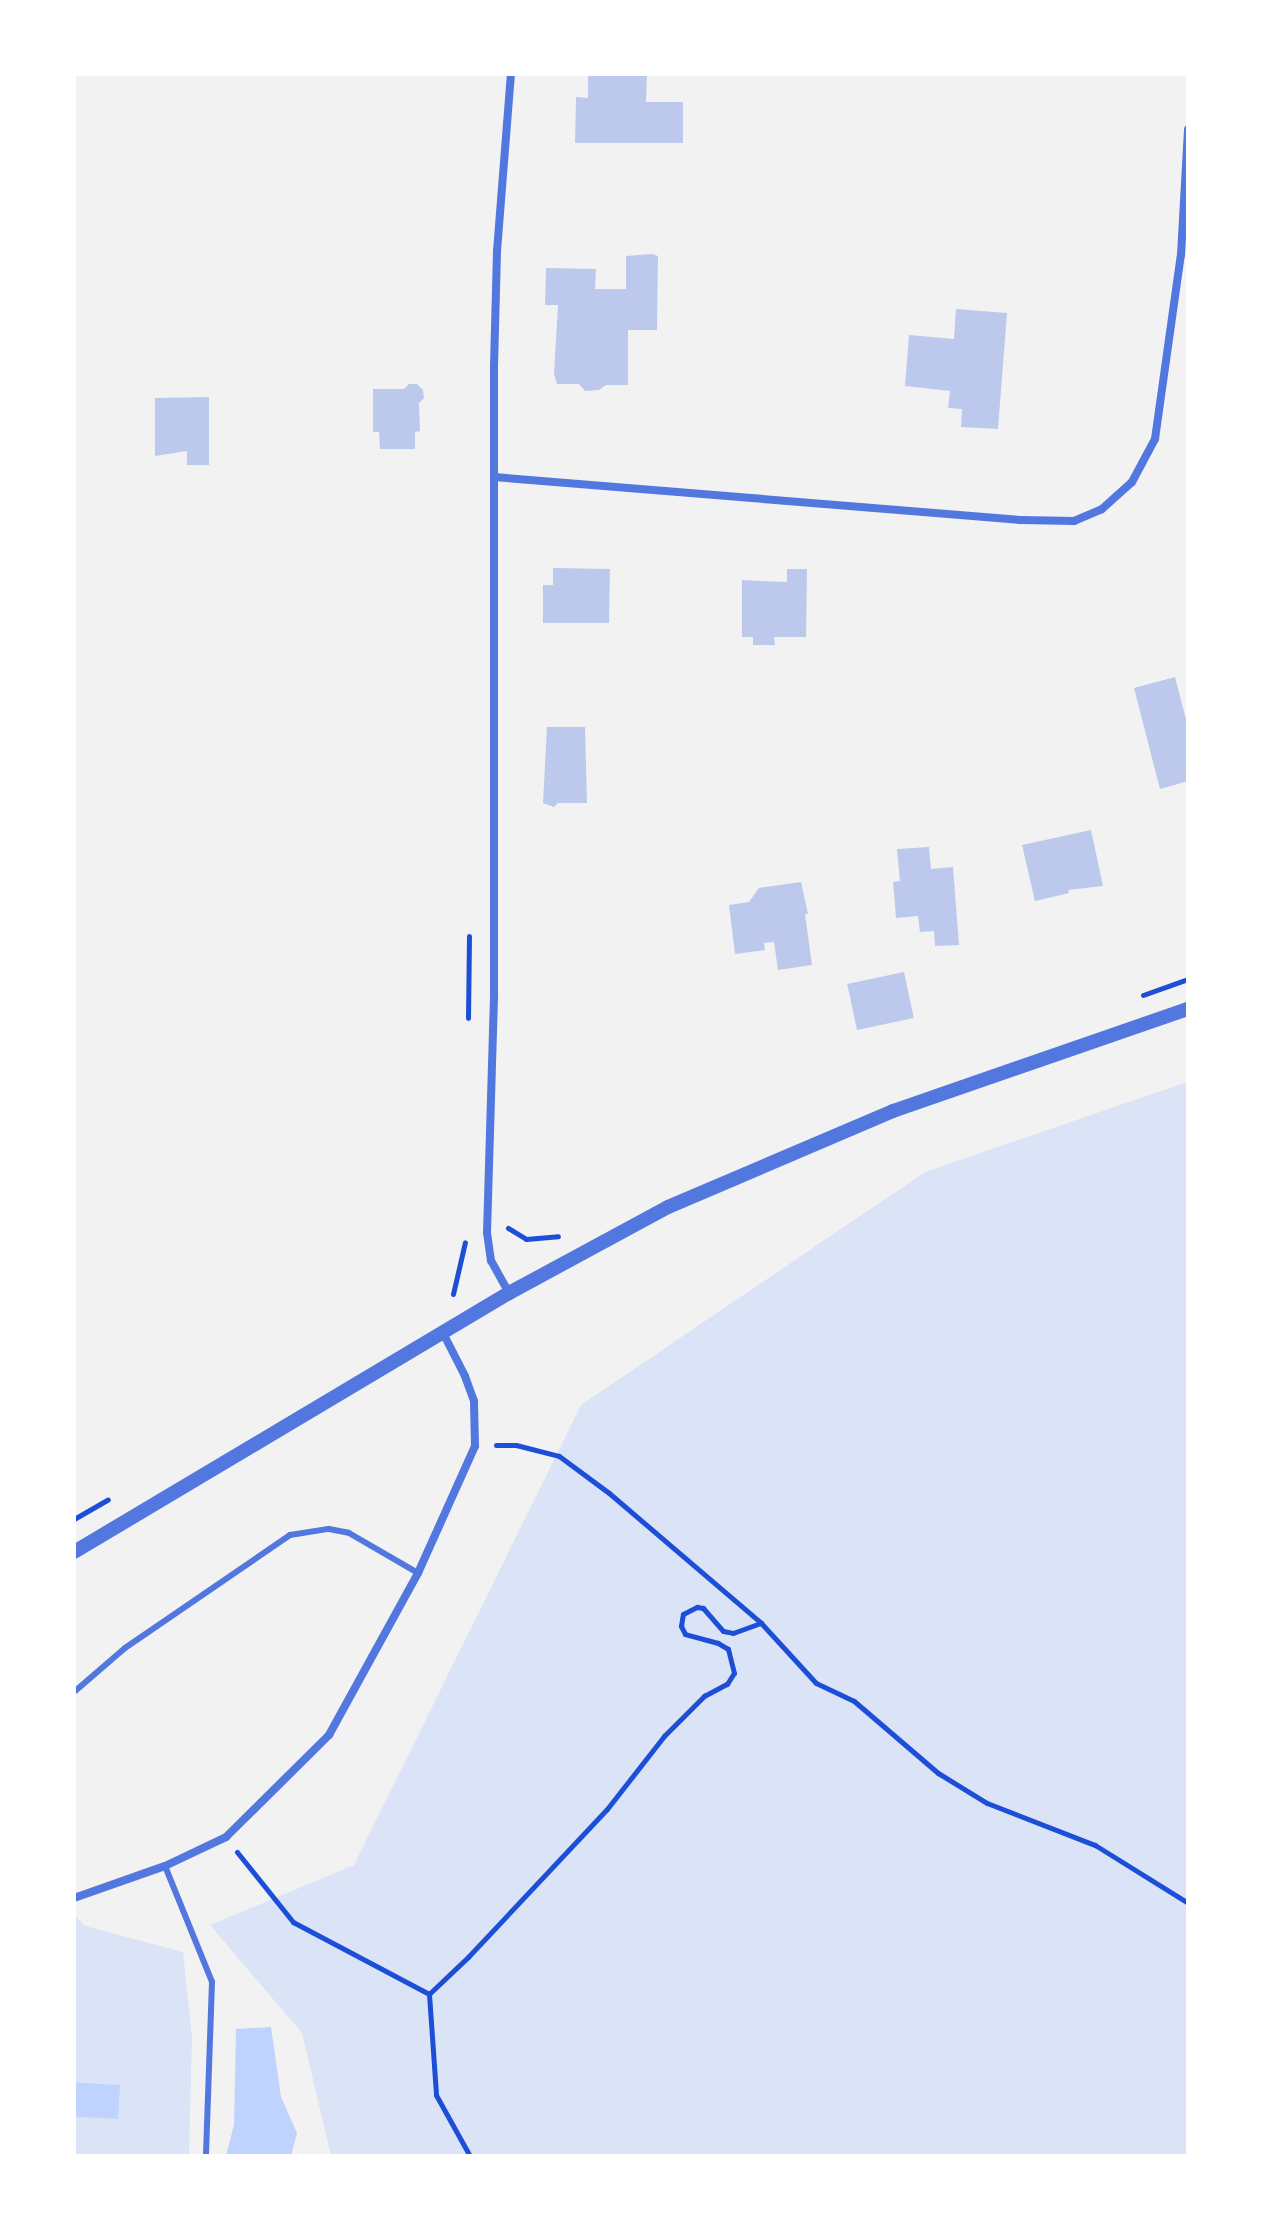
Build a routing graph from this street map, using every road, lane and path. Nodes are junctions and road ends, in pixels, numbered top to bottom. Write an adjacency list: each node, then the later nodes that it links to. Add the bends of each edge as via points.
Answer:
1 (511, 74): 3 (street, via 497,251)
2 (1188, 129): 3 (street, via 1181,255 1155,439 1132,482 1102,509 1074,521 1020,520)
3 (494, 477): 5 (street, via 494,977 487,1233 491,1261)
4 (1188, 1009): 5 (street, via 893,1111 780,1157 668,1207)
5 (509, 1293): 6 (street)
6 (443, 1333): 7 (street, via 474,1401); 8 (street)
7 (475, 1446): 9 (street); 10 (path, via 516,1445 559,1456)
8 (74, 1552)
9 (418, 1573): 11 (lane, via 349,1533 329,1529 290,1535 125,1648); 12 (street, via 329,1735)
10 (761, 1623): 15 (path, via 816,1683 854,1701 938,1773 987,1803 1095,1845); 16 (path, via 733,1633 723,1631 703,1608 683,1614 685,1634 728,1649 734,1673 727,1684 704,1696 664,1736 607,1809)
11 (74, 1692)
12 (226, 1837): 13 (street); 16 (path, via 293,1922)
13 (165, 1866): 14 (street); 17 (lane, via 212,1982)
14 (74, 1898)
15 (1188, 1903)
16 (429, 1994): 18 (path, via 436,2095)
17 (206, 2156)
18 (470, 2156)

